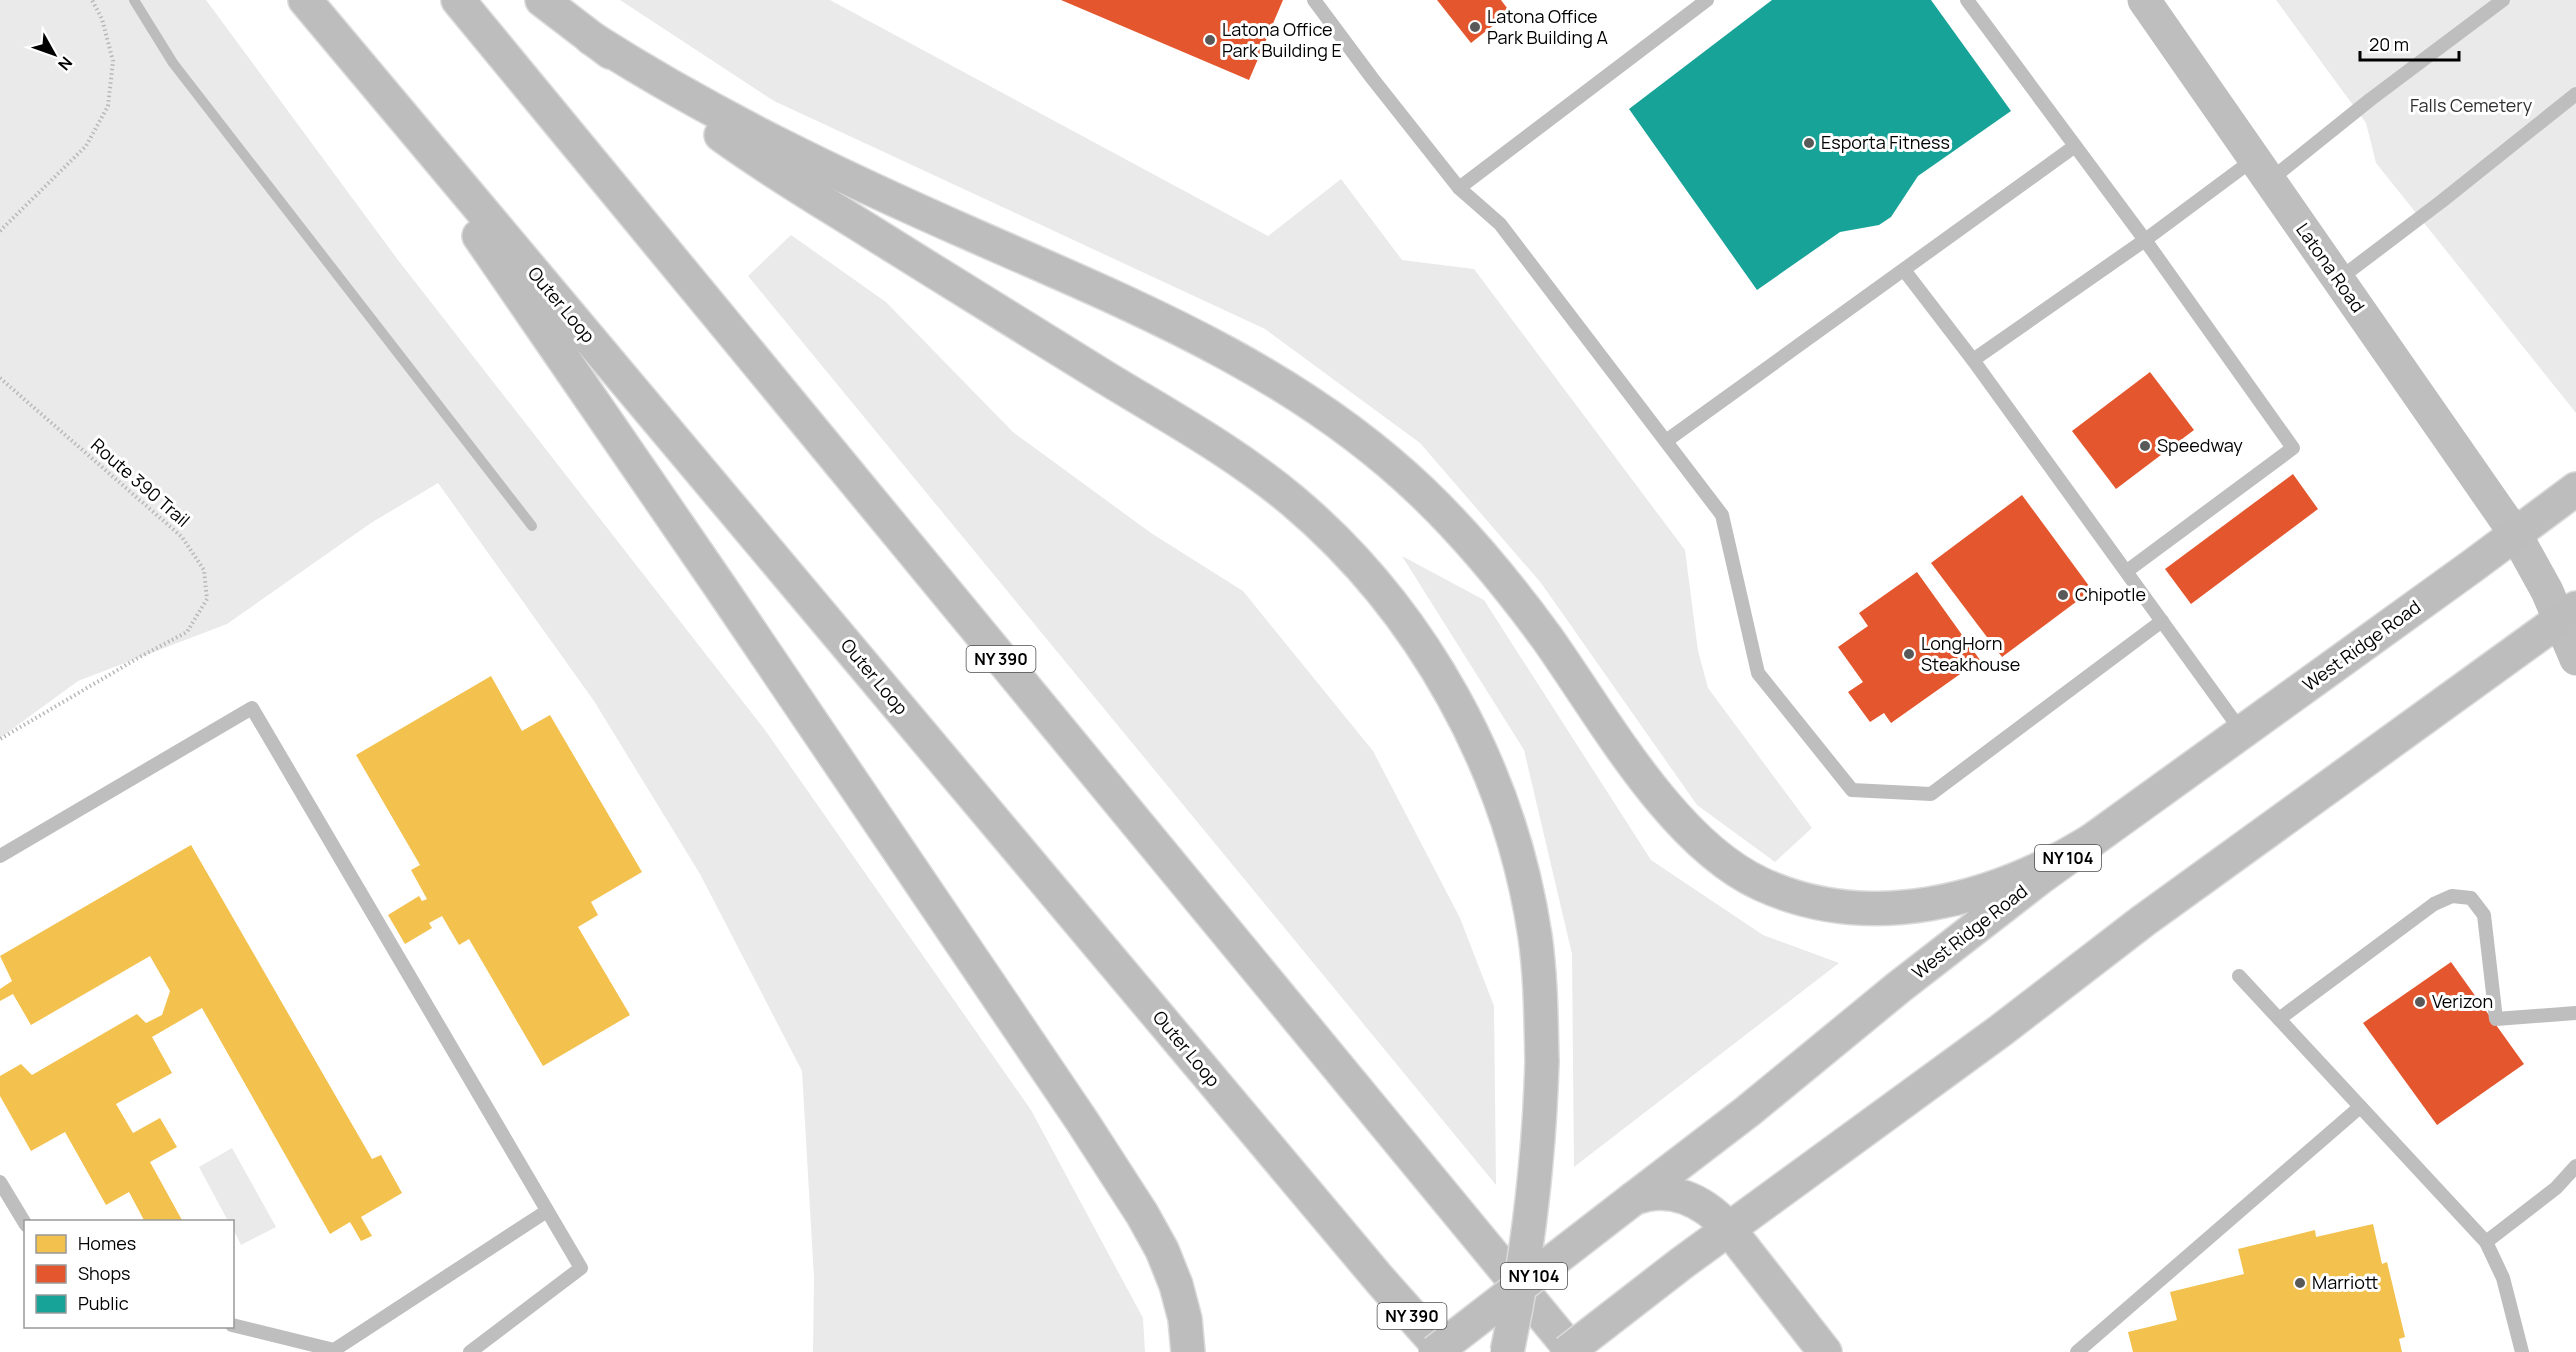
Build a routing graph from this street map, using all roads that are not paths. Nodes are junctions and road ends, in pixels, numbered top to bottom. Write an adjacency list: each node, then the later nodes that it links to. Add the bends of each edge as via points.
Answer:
1 (305, 0): 10 (main road, Outer Loop / NY 390)
2 (458, 0): 48 (main road, NY 390)
3 (542, 0): 9 (main road)
4 (1314, 0): 14 (lane)
5 (1707, 0): 14 (lane)
6 (1966, 0): 12 (lane)
7 (2144, 0): 13 (street, Latona Road)
8 (2503, 0): 13 (lane, via 2371,99)
9 (591, 38): 27 (main road, via 696,101 818,165 1196,336 1282,384 1330,417 1403,475 1456,526 1529,614 1656,793 1699,841 1745,876 1780,892 1821,903 1862,908 1922,906 1969,896 2016,879); 46 (main road, bridge, via 758,161 1234,457 1293,501 1391,603 1444,681 1484,760 1520,864 1535,938 1542,1062 1535,1188)
10 (340, 41): 40 (main road, Outer Loop / NY 390); 43 (main road, via 692,545 1082,1121 1162,1250 1181,1302)
11 (2576, 94): 17 (lane)
12 (2075, 146): 15 (lane); 16 (lane)
13 (2261, 169): 15 (lane); 17 (street, Latona Road)
14 (1459, 188): 19 (lane, via 1500,224)
15 (2145, 240): 18 (lane); 22 (lane, via 2293,448)
16 (1904, 270): 18 (lane); 19 (lane)
17 (2338, 280): 21 (street, Latona Road)
18 (1973, 360): 22 (lane)
19 (1666, 441): 24 (lane, via 1722,515 1758,673 1852,790 1930,794)
20 (2576, 489): 21 (main road, West Ridge Road / NY 104)
21 (2516, 535): 23 (street, Latona Road); 26 (main road, West Ridge Road / NY 104)
22 (2127, 571): 24 (lane)
23 (2568, 614): 25 (street, Latona Road); 38 (main road)
24 (2162, 621): 26 (lane)
25 (2576, 659)
26 (2242, 732): 27 (main road, West Ridge Road / NY 104)
27 (2091, 841): 35 (main road, West Ridge Road / NY 104, via 1936,958)
28 (0, 856): 36 (lane, via 252,708)
29 (2239, 976): 31 (lane)
30 (2576, 1013): 31 (lane, via 2496,1019 2484,915 2471,898 2452,896 2434,904)
31 (2279, 1019): 32 (lane)
32 (2360, 1107): 39 (lane); 50 (lane)
33 (2576, 1166): 39 (lane, via 2556,1188)
34 (0, 1182): 37 (lane)
35 (1633, 1199): 38 (main road, via 1662,1192 1682,1196 1702,1204); 44 (main road, West Ridge Road / NY 104, bridge)
36 (547, 1211): 41 (lane, via 334,1350); 42 (lane, via 581,1268)
37 (24, 1222)
38 (1728, 1228): 47 (main road, bridge); 49 (main road)
39 (2486, 1242): 51 (lane, via 2503,1278)
40 (1380, 1280): 44 (main road); 45 (main road, Outer Loop / NY 390)
41 (234, 1325)
42 (470, 1352)
43 (1188, 1352)
44 (1434, 1352)
45 (1444, 1352)
46 (1507, 1352)
47 (1567, 1352)
48 (1573, 1352)
49 (1825, 1352)
50 (2077, 1352)
51 (2522, 1352)

